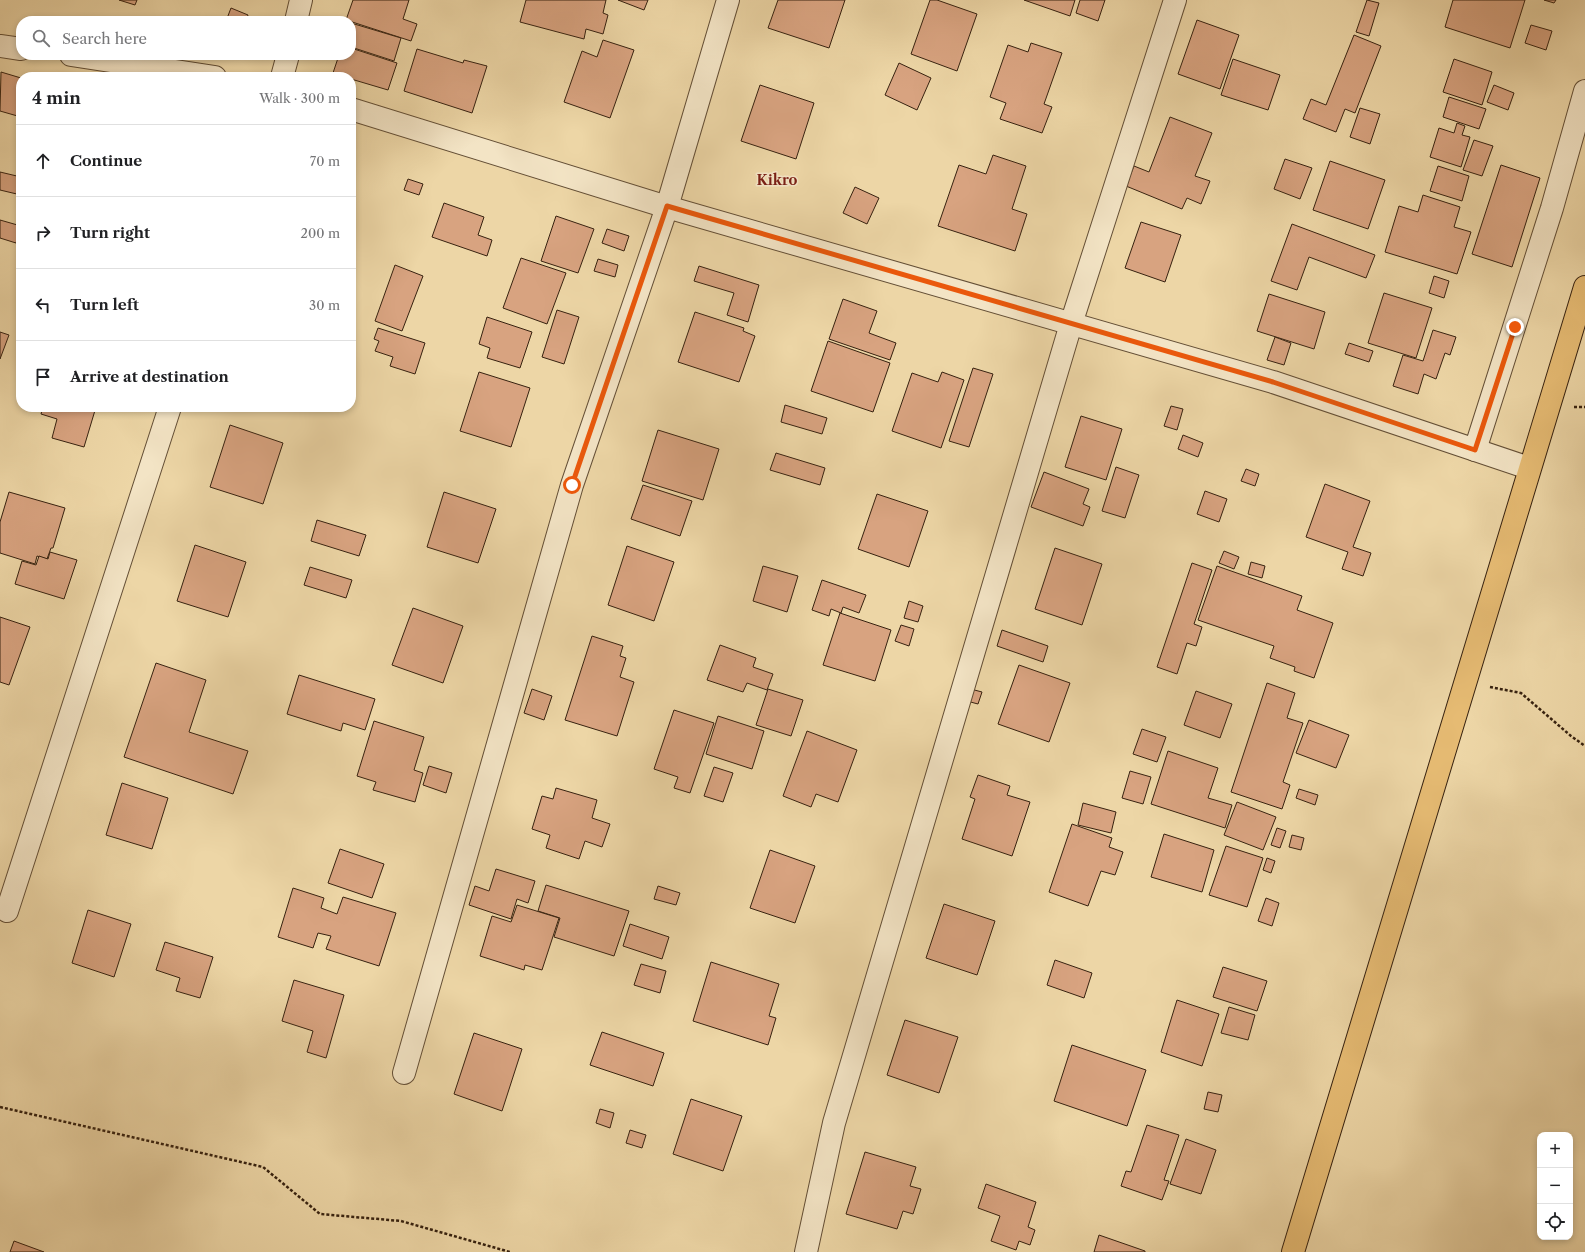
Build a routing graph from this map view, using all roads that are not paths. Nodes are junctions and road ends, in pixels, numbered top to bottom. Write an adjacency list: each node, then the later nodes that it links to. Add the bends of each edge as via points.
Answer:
1 (301, 0): 4 (street)
2 (728, 0): 13 (street)
3 (1174, 0): 15 (street)
4 (297, 16)
5 (0, 46): 6 (street)
6 (16, 48)
7 (104, 60): 9 (street)
8 (287, 60): 10 (street)
9 (182, 72)
10 (283, 72)
11 (1585, 91): 17 (street, via 1552,208)
12 (356, 111): 13 (street)
13 (667, 206): 15 (street); 20 (street, via 572,485)
14 (1585, 287): 18 (highway)
15 (1072, 324): 17 (street, via 1273,382); 21 (street, via 834,1123)
16 (168, 412): 19 (street)
17 (1475, 450): 18 (street)
18 (1529, 468): 22 (highway)
19 (7, 911)
20 (404, 1073)
21 (806, 1252)
22 (1293, 1252)

